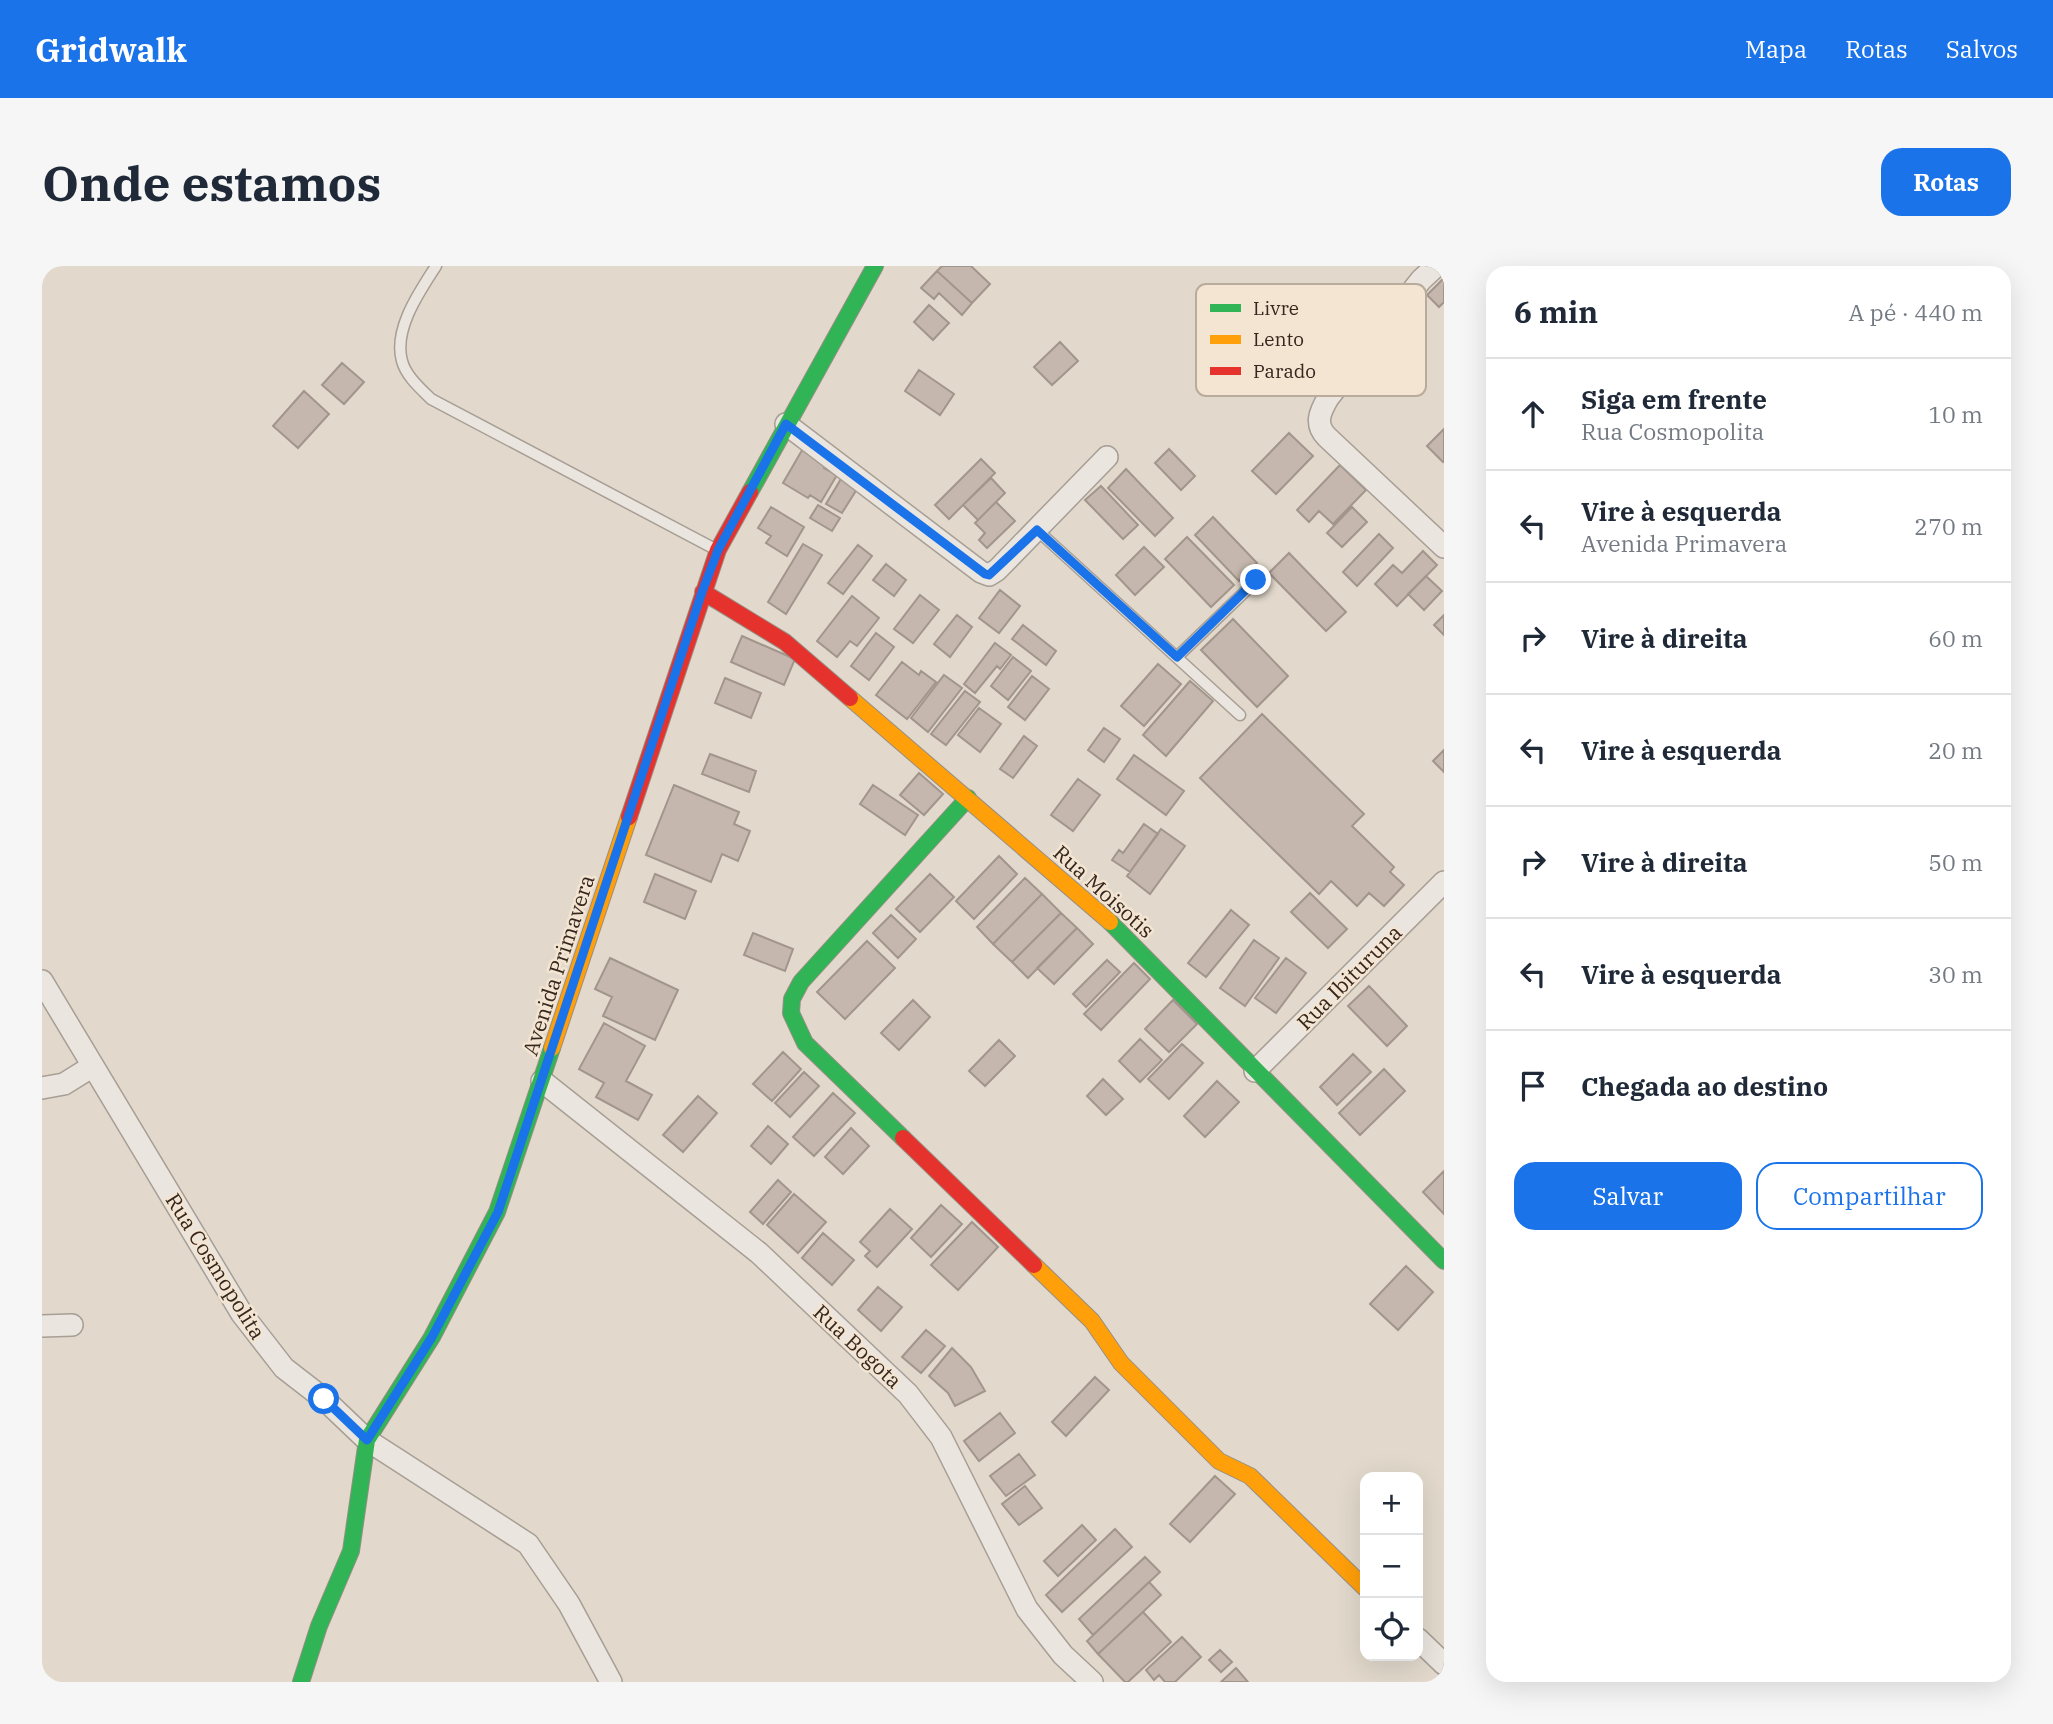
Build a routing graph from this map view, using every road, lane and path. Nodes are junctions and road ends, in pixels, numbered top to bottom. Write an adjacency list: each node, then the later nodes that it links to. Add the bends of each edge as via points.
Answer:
1 (436, 266): 10 (lane, via 412,303 400,341 402,361 412,380 431,399)
2 (875, 266): 6 (street, Avenida Primavera)
3 (1436, 266): 4 (street)
4 (1418, 284)
5 (1330, 396): 9 (street, via 1320,410 1319,426 1327,437)
6 (786, 424): 8 (street, via 985,574 997,570); 10 (street, Avenida Primavera)
7 (1107, 457): 8 (street)
8 (1037, 530): 13 (lane)
9 (1444, 547)
10 (718, 550): 12 (street, Avenida Primavera)
11 (1256, 580): 13 (lane)
12 (702, 592): 15 (street, Rua Moisotis, via 785,642); 20 (street, Avenida Primavera)
13 (1177, 657): 14 (lane)
14 (1240, 715)
15 (968, 798): 19 (street, Rua Moisotis, via 1121,932); 26 (street, via 801,982 790,1008 794,1024 805,1043 1092,1321 1121,1363 1219,1461 1250,1476)
16 (1443, 885): 19 (street, Rua Ibituruna)
17 (42, 981): 18 (street, Rua Cosmopolita)
18 (93, 1066): 21 (street, via 64,1084); 25 (street, Rua Cosmopolita, via 242,1314 284,1367)
19 (1255, 1071): 22 (street, Rua Moisotis)
20 (542, 1081): 25 (street, Avenida Primavera, via 498,1212 432,1337); 31 (street, Rua Bogota, via 759,1252 908,1394 941,1437 1027,1609 1063,1655)
21 (42, 1088)
22 (1444, 1261)
23 (72, 1325): 24 (street)
24 (42, 1326)
25 (367, 1440): 29 (street, Avenida Primavera, via 351,1551); 30 (street, Rua Cosmopolita, via 528,1544 569,1604)
26 (1360, 1583)
27 (1423, 1644): 28 (street)
28 (1444, 1664)
29 (301, 1682)
30 (611, 1682)
31 (1092, 1682)

